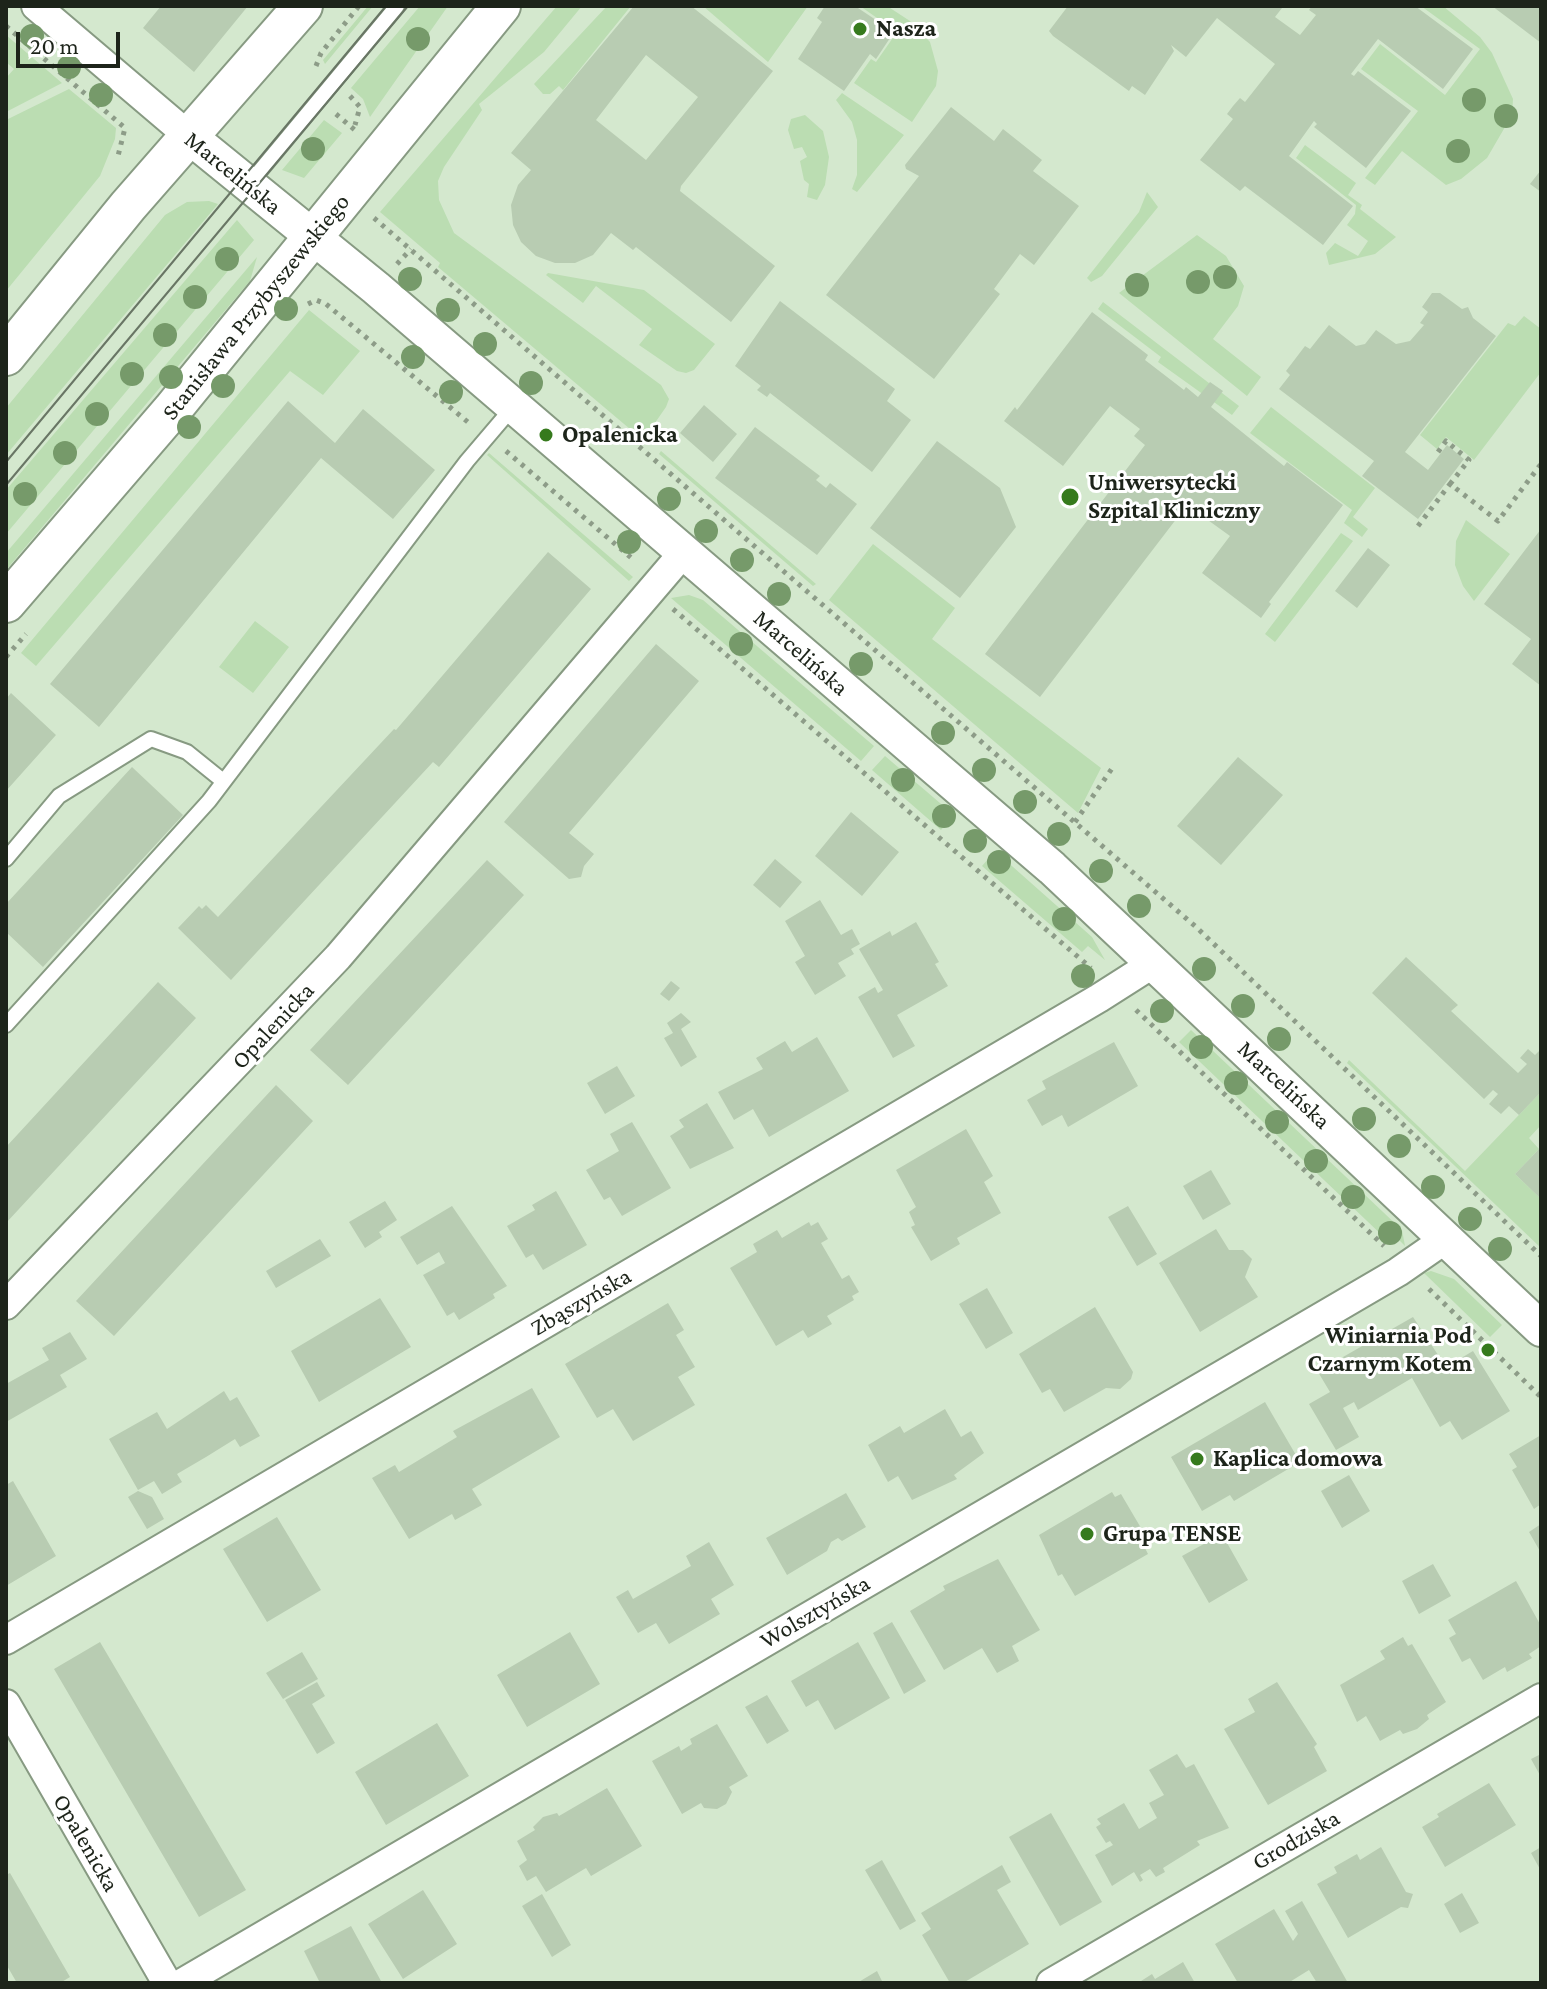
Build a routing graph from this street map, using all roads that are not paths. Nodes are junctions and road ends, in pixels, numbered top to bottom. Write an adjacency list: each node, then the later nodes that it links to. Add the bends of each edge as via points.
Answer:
1 (36, 6): 6 (street, Marcelińska)
2 (303, 6): 6 (main road)
3 (397, 6): 7 (lane)
4 (501, 6): 5 (main road, Stanisława Przybyszewskiego)
5 (480, 21): 8 (main road, Stanisława Przybyszewskiego)
6 (190, 137): 7 (street, Marcelińska); 9 (main road)
7 (248, 185): 8 (street, Marcelińska)
8 (314, 237): 10 (street, Marcelińska); 12 (main road, Stanisława Przybyszewskiego)
9 (6, 356)
10 (513, 407): 11 (street, Marcelińska); 13 (lane)
11 (684, 552): 15 (street, Marcelińska, via 1052,868); 18 (street, Opalenicka, via 338,957)
12 (6, 603)
13 (223, 781): 14 (lane, via 187,752 151,739 59,796); 16 (lane)
14 (6, 859)
15 (1154, 963): 17 (street, Marcelińska); 20 (street, Zbąszyńska)
16 (6, 1025)
17 (1447, 1238): 19 (street, Marcelińska); 24 (street, Wolsztyńska)
18 (6, 1305)
19 (1541, 1329)
20 (6, 1640)
21 (1541, 1698): 25 (street, Grodziska)
22 (6, 1704): 23 (street, Opalenicka)
23 (167, 1983)
24 (182, 1983)
25 (1051, 1983)

